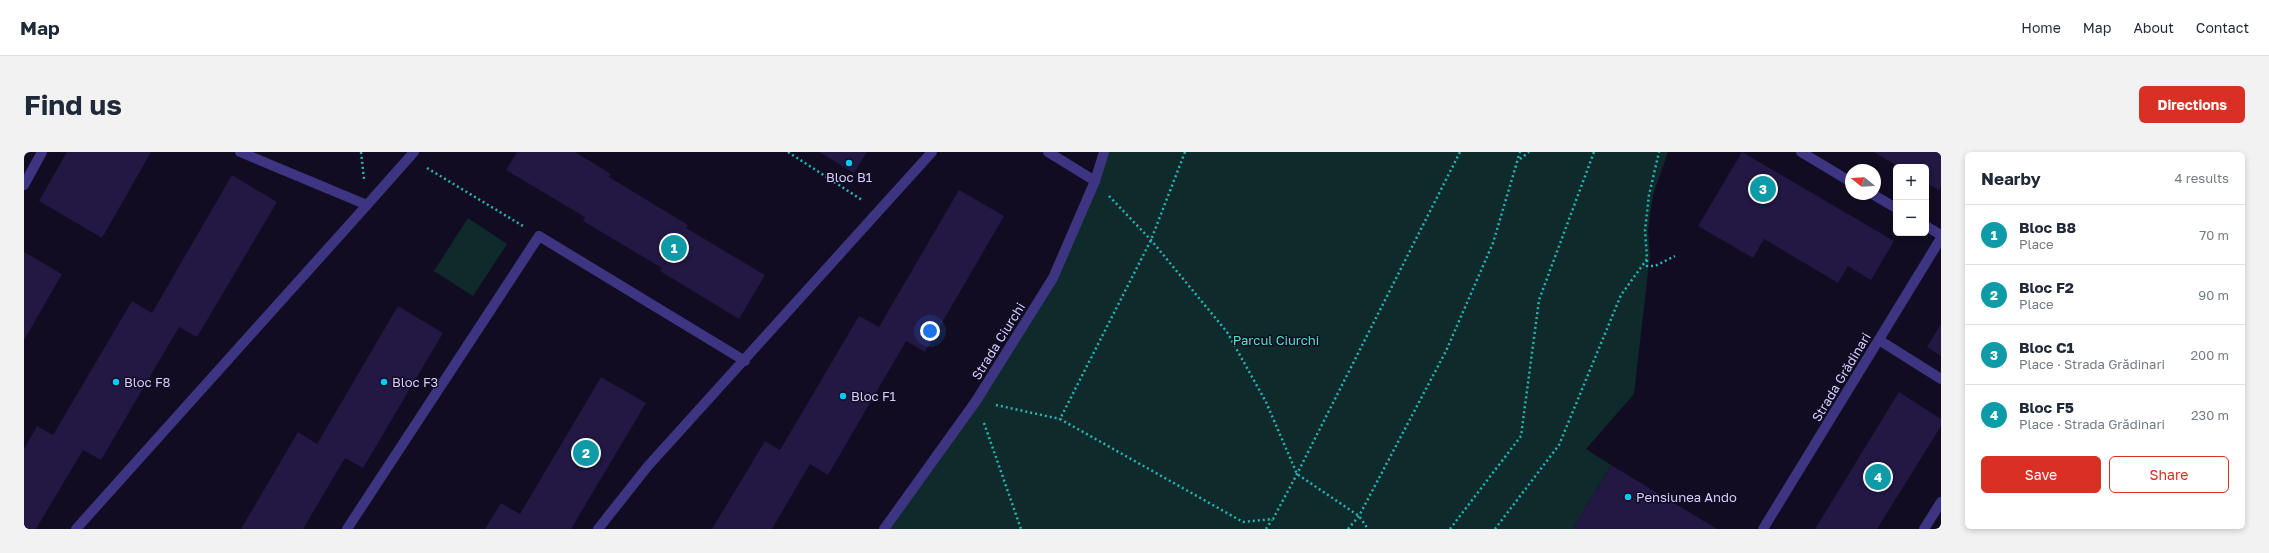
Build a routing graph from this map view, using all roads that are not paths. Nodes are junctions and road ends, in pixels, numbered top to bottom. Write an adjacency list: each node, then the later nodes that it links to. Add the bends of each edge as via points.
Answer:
1 (42, 152): 10 (street)
2 (240, 152): 12 (street)
3 (414, 152): 12 (street)
4 (932, 152): 18 (street)
5 (1048, 152): 9 (street)
6 (1104, 152): 9 (street, Strada Ciurchi)
7 (1801, 152): 8 (street)
8 (1845, 178)
9 (1095, 180): 24 (street, Strada Ciurchi, via 1053,278 976,400)
10 (24, 184)
11 (1881, 199): 13 (street)
12 (367, 205): 21 (street)
13 (1893, 206)
14 (1929, 228): 15 (street)
15 (1941, 235)
16 (1941, 238): 17 (street, Strada Grădinari)
17 (1879, 340): 19 (street); 25 (street, Strada Grădinari)
18 (745, 361): 22 (street, via 539,236); 23 (street, via 648,466)
19 (1941, 379)
20 (1941, 502): 26 (street)
21 (76, 529)
22 (347, 529)
23 (598, 529)
24 (884, 529)
25 (1763, 529)
26 (1924, 529)

